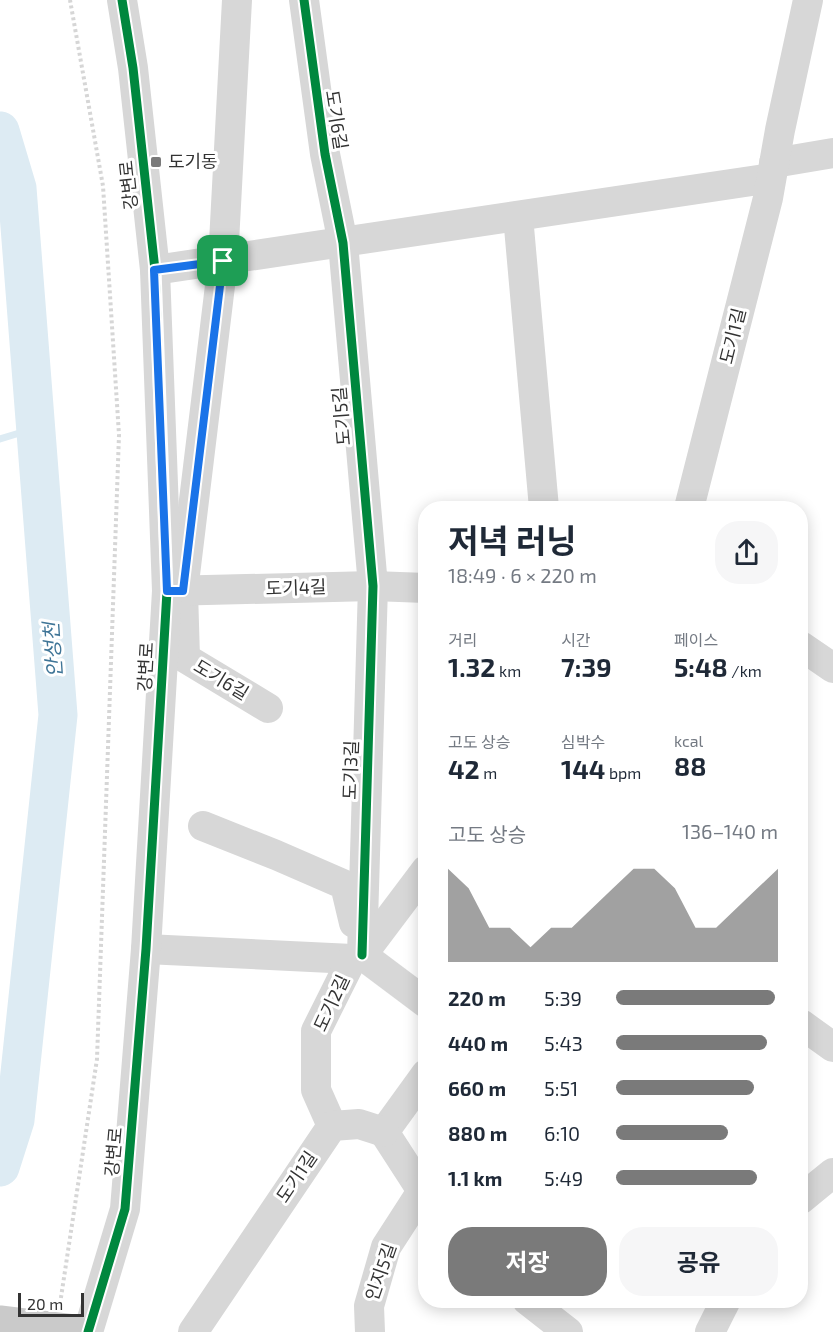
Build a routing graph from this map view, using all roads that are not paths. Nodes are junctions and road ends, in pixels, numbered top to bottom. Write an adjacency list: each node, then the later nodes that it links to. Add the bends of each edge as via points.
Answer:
1 (122, 0): 10 (street, 강변로)
2 (237, 0): 9 (street, 도기6길)
3 (304, 0): 8 (street, 도기6길, via 325,154)
4 (808, 0): 6 (street, 도기1길)
5 (833, 153): 6 (street)
6 (772, 171): 7 (street); 12 (street, 도기1길)
7 (518, 216): 8 (street); 11 (street)
8 (343, 243): 9 (street); 13 (street, 도기5길)
9 (223, 261): 10 (street); 15 (street, 도기6길)
10 (154, 270): 15 (street, 강변로)
11 (543, 501)
12 (691, 501)
13 (373, 586): 14 (street, 도기4길); 15 (street, 도기4길); 22 (street, 도기3길)
14 (418, 588)
15 (175, 591): 18 (street, 도기6길, via 185,658); 21 (street, 강변로)
16 (808, 651): 17 (street)
17 (833, 668)
18 (268, 708)
19 (203, 826): 22 (street, via 345,885)
20 (418, 880): 22 (street, 도기2길)
21 (146, 949): 22 (street); 36 (street, 강변로, via 125,1209)
22 (357, 957): 23 (street); 27 (street, 도기2길, via 316,1031 316,1090)
23 (418, 998)
24 (808, 1029): 25 (street)
25 (833, 1047)
26 (418, 1085): 28 (street)
27 (332, 1126): 28 (street, via 359,1124); 37 (street, 도기1길)
28 (384, 1132): 30 (street)
29 (833, 1173): 31 (street)
30 (418, 1182)
31 (808, 1193)
32 (418, 1200): 38 (street, 인지5길, via 386,1247 369,1306)
33 (537, 1308): 39 (street)
34 (722, 1308): 40 (street)
35 (0, 1322): 36 (main road, bridge)
36 (73, 1325)
37 (193, 1332)
38 (370, 1332)
39 (568, 1332)
40 (710, 1332)

